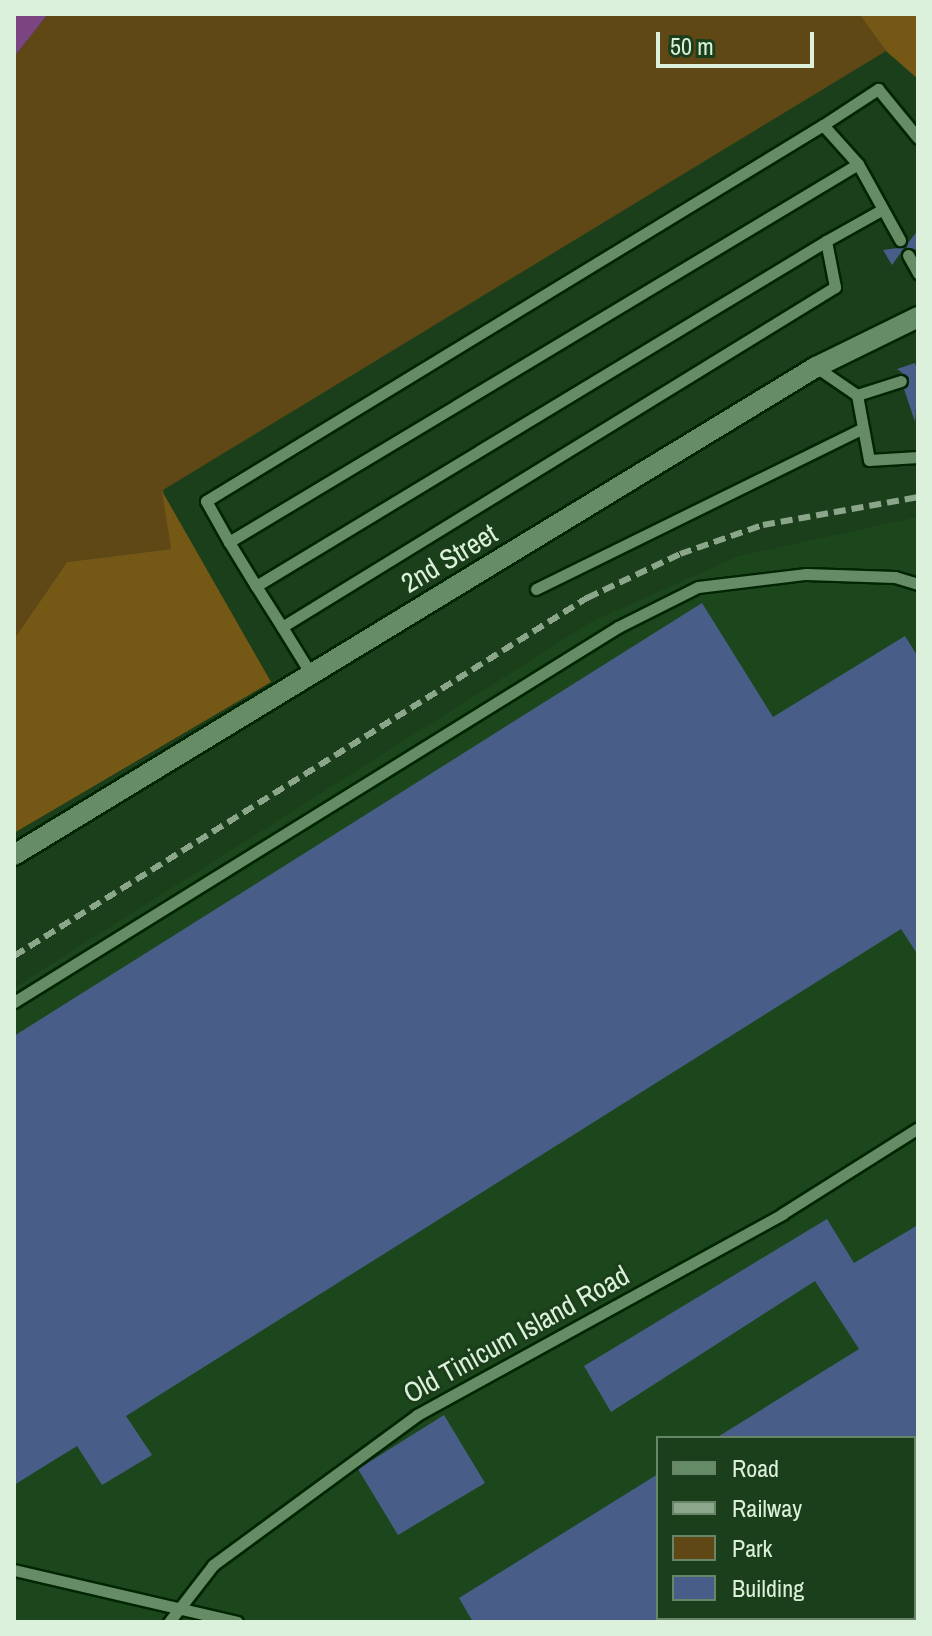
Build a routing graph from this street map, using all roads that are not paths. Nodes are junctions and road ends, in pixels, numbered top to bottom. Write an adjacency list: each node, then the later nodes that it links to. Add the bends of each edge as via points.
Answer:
1 (823, 125): 2 (lane, via 878,89); 3 (lane); 15 (lane, via 206,501)
2 (918, 138)
3 (858, 164): 4 (lane); 15 (lane)
4 (883, 209): 5 (lane); 6 (lane)
5 (900, 240)
6 (826, 241): 17 (lane); 19 (lane, via 835,287)
7 (908, 255): 8 (lane)
8 (918, 273)
9 (918, 317): 10 (street, 2nd Street)
10 (816, 367): 12 (lane); 20 (street, 2nd Street)
11 (901, 381): 12 (lane)
12 (857, 395): 13 (lane)
13 (863, 428): 14 (lane, via 869,460); 18 (lane)
14 (918, 457)
15 (229, 542): 17 (lane)
16 (918, 584): 22 (lane, via 895,577 806,574 698,587 618,627)
17 (256, 586): 19 (lane)
18 (536, 589)
19 (282, 627): 20 (lane)
20 (311, 674): 21 (street, 2nd Street)
21 (14, 855)
22 (14, 1002)
23 (918, 1128): 25 (lane, Old Tinicum Island Road, via 782,1214 417,1415 213,1565)
24 (14, 1570): 25 (lane)
25 (179, 1608): 26 (lane, Old Tinicum Island Road); 27 (lane)
26 (169, 1622)
27 (237, 1622)

